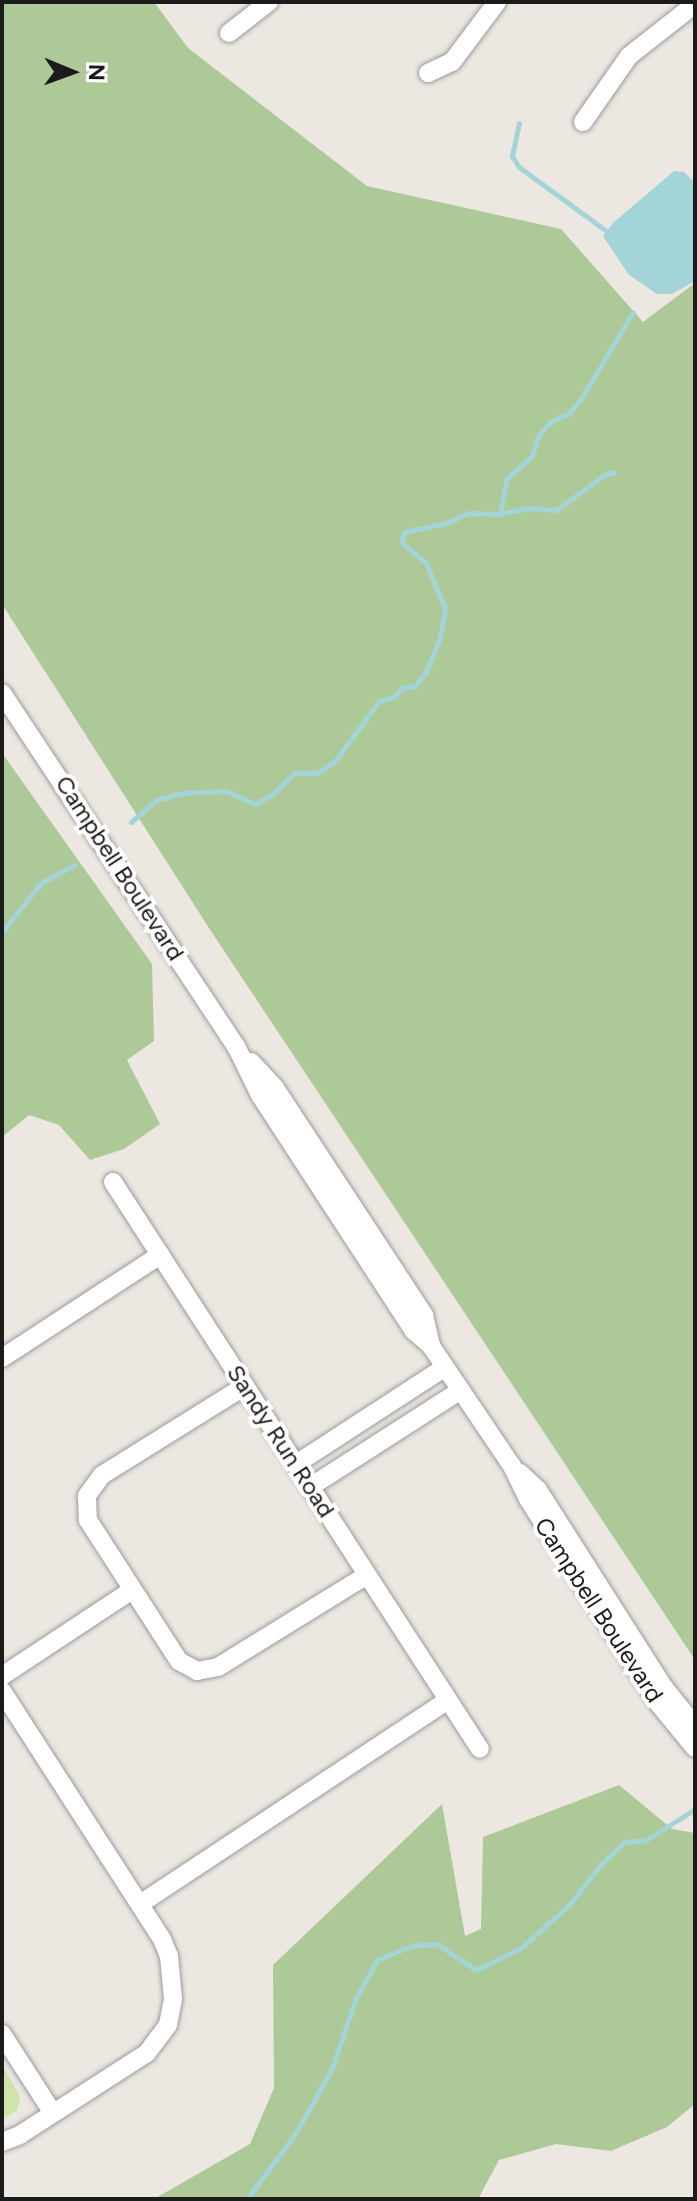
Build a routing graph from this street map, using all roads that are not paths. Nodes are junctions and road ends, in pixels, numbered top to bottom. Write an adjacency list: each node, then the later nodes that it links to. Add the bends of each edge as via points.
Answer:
1 (269, 2): 4 (street)
2 (497, 2): 5 (street, via 452,62)
3 (695, 4): 6 (street, via 629,56)
4 (229, 33)
5 (428, 73)
6 (583, 122)
7 (2, 693): 11 (street, Campbell Boulevard, via 236,1046 277,1121 414,1331)
8 (113, 1182): 9 (street, Sandy Run Road)
9 (160, 1255): 10 (street); 12 (street, Sandy Run Road)
10 (2, 1358)
11 (444, 1368): 13 (street, Campbell Boulevard); 14 (street)
12 (245, 1386): 14 (street, Sandy Run Road); 18 (street, via 102,1475 90,1488 88,1520)
13 (461, 1390): 15 (street, Campbell Boulevard); 16 (street)
14 (296, 1464): 16 (street, Sandy Run Road)
15 (512, 1466): 22 (street, Campbell Boulevard, via 538,1490 662,1685); 23 (street, Campbell Boulevard, via 632,1664)
16 (310, 1487): 17 (street, Sandy Run Road)
17 (367, 1575): 18 (street, via 204,1672 179,1661); 21 (street, Sandy Run Road)
18 (132, 1590): 19 (street)
19 (2, 1676)
20 (2, 1691): 25 (street)
21 (448, 1700): 24 (street, Sandy Run Road); 25 (street)
22 (695, 1726)
23 (695, 1748)
24 (480, 1749)
25 (140, 1904): 27 (street, via 169,1956 173,1999 168,2025 147,2053)
26 (2, 2034): 27 (street)
27 (53, 2113): 28 (street)
28 (2, 2142)

